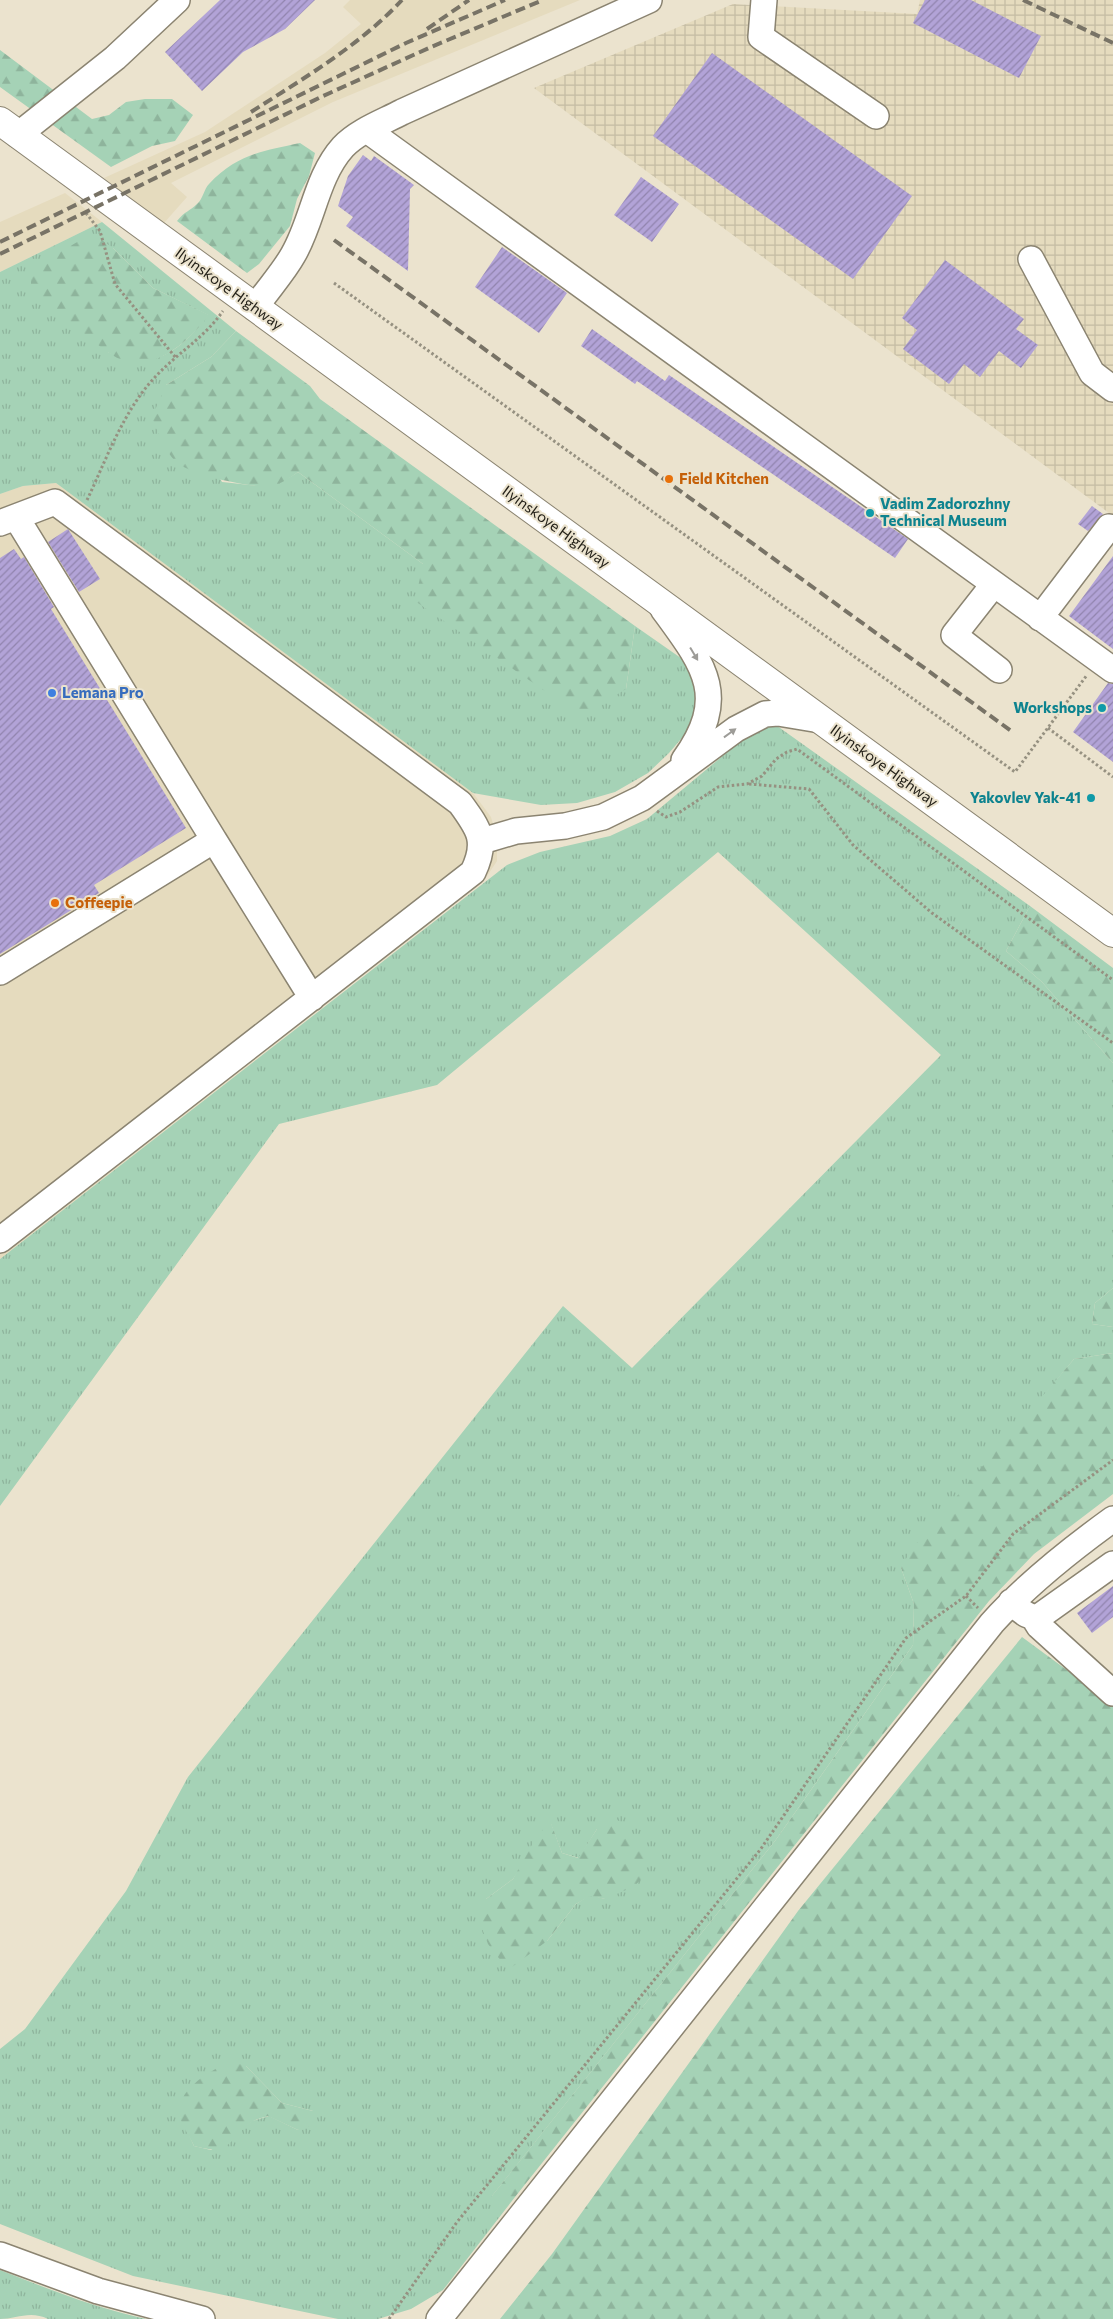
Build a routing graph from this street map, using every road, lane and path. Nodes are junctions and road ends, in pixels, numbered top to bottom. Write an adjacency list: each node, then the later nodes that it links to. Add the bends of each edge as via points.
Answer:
1 (177, 0): 5 (street, via 115,58)
2 (649, 0): 6 (street)
3 (764, 0): 4 (street, via 761,36)
4 (876, 116)
5 (9, 128): 10 (main road, Ilyinskoye Highway)
6 (367, 130): 10 (street, via 344,146 325,174 293,255); 16 (street)
7 (81, 208): 11 (path, via 100,230 115,284)
8 (1031, 259): 12 (street, via 1092,373)
9 (334, 283): 22 (path, via 1015,772)
10 (245, 301): 11 (path); 17 (main road, Ilyinskoye Highway)
11 (176, 358): 13 (path, via 136,401)
12 (1113, 389)
13 (78, 519): 14 (street, via 55,502); 28 (street, via 460,803)
14 (8, 520): 27 (street)
15 (1113, 530): 18 (street, via 1109,527)
16 (994, 584): 18 (street); 20 (street, via 954,635)
17 (656, 600): 21 (main road, Ilyinskoye Highway); 23 (street, one-way to 23, via 688,645 703,670 709,688 705,724)
18 (1040, 618): 19 (street)
19 (1106, 665): 22 (path)
20 (999, 670)
21 (820, 720): 23 (street, one-way to 21, via 736,729 765,714); 29 (main road, Ilyinskoye Highway)
22 (1048, 728): 24 (path)
23 (676, 772): 26 (street)
24 (1113, 777)
25 (747, 784): 26 (path, via 718,787 680,812 666,817); 31 (path, via 762,776 776,759 797,749); 33 (path, via 809,789 853,845 932,913)
26 (642, 798): 28 (street, via 603,817 565,826 516,831)
27 (214, 840): 30 (street); 32 (street)
28 (482, 841): 32 (street, via 481,856 473,872)
29 (1113, 933)
30 (0, 972)
31 (1113, 980)
32 (312, 998): 34 (street)
33 (1113, 1043)
34 (0, 1240)
35 (1113, 1460): 43 (path, via 1013,1534 966,1596 906,1638 760,1850 457,2222)
36 (1113, 1518): 38 (street, via 1065,1554)
37 (1113, 1564): 39 (street)
38 (1011, 1602): 39 (street); 44 (street, via 912,1721)
39 (1034, 1618): 40 (street)
40 (1113, 1693)
41 (0, 2255): 42 (street, via 98,2291)
42 (202, 2319)
43 (389, 2319)
44 (439, 2319)

